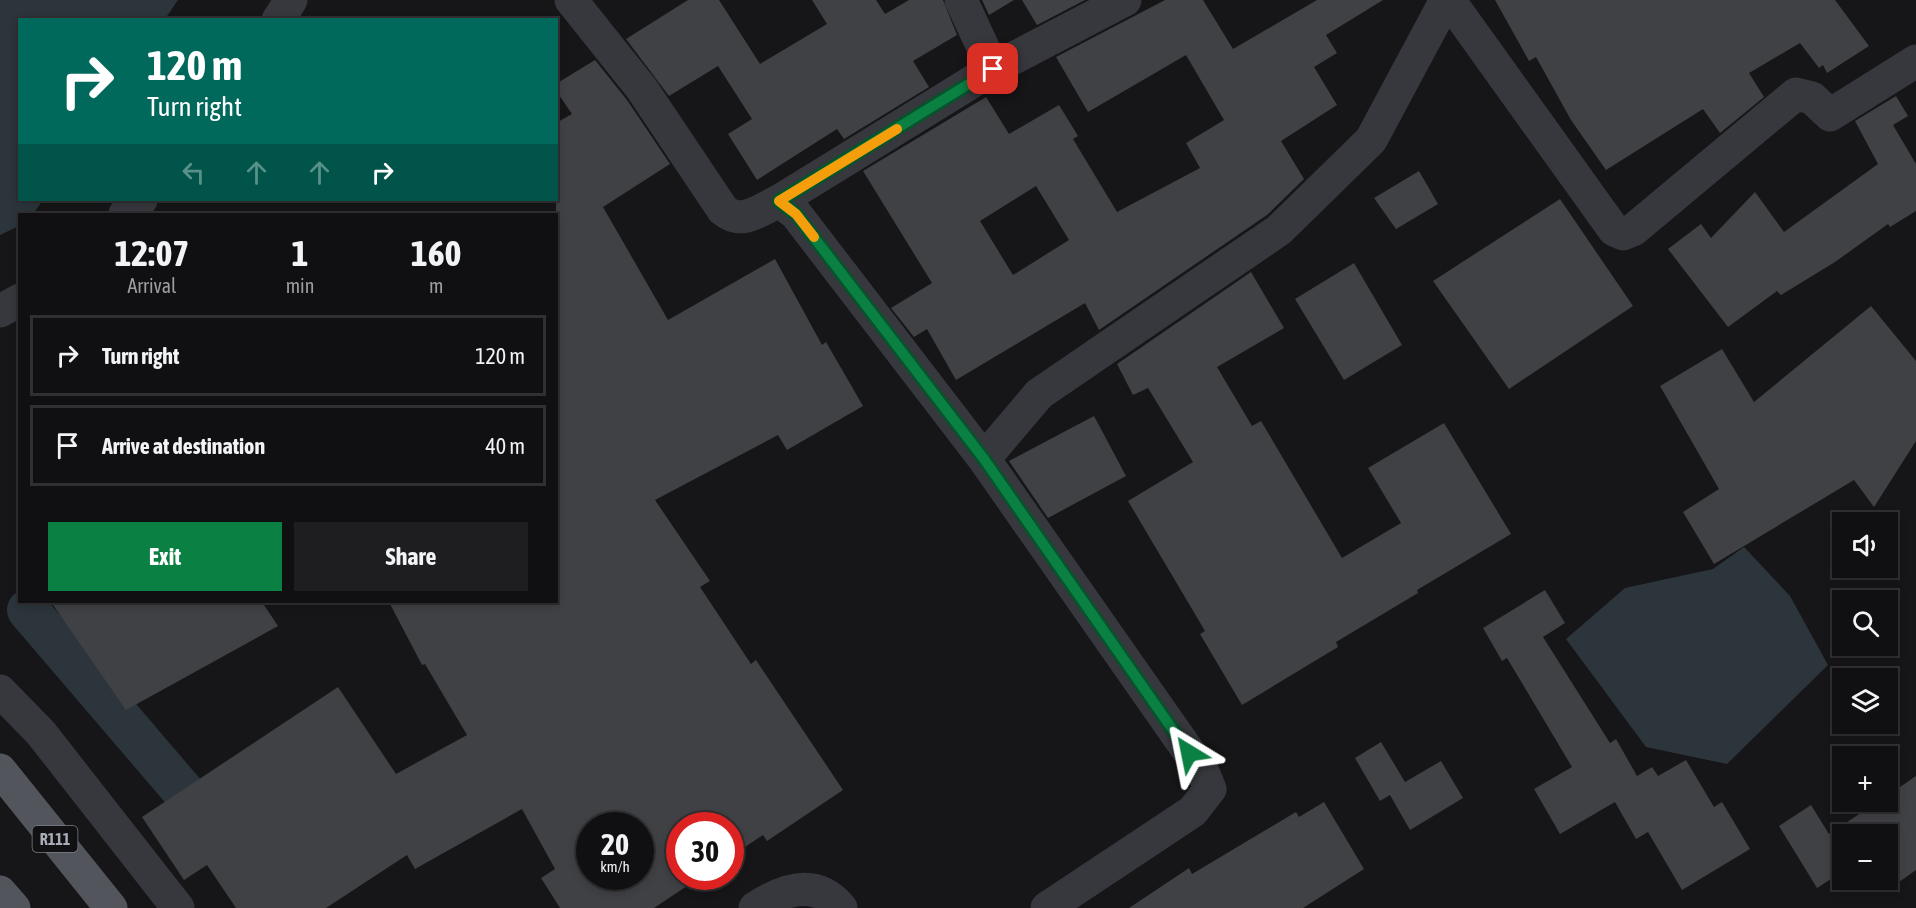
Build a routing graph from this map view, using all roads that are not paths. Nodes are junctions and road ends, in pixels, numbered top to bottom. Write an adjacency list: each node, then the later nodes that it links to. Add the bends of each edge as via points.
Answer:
1 (291, 0): 6 (street)
2 (571, 0): 10 (street, via 642,89 723,210 742,219)
3 (961, 0): 8 (street)
4 (1125, 0): 8 (street)
5 (1448, 0): 7 (street, via 1614,230 1623,234 1634,230 1796,94 1812,99 1830,115); 14 (street, via 1371,140 1279,230 1039,394)
6 (279, 18)
7 (1916, 61)
8 (993, 69): 10 (street)
9 (140, 201): 11 (street)
10 (779, 201): 14 (street, via 796,214)
11 (126, 213)
12 (18, 301): 13 (street)
13 (0, 311)
14 (984, 459): 23 (street, via 1203,772 1210,789 1193,811)
15 (0, 691): 20 (street, via 41,733)
16 (0, 770): 19 (main road, R111)
17 (0, 892): 18 (main road)
18 (14, 908)
19 (111, 908)
20 (178, 908)
21 (755, 908): 22 (street, via 797,888 830,895)
22 (841, 908)
23 (1047, 908)

